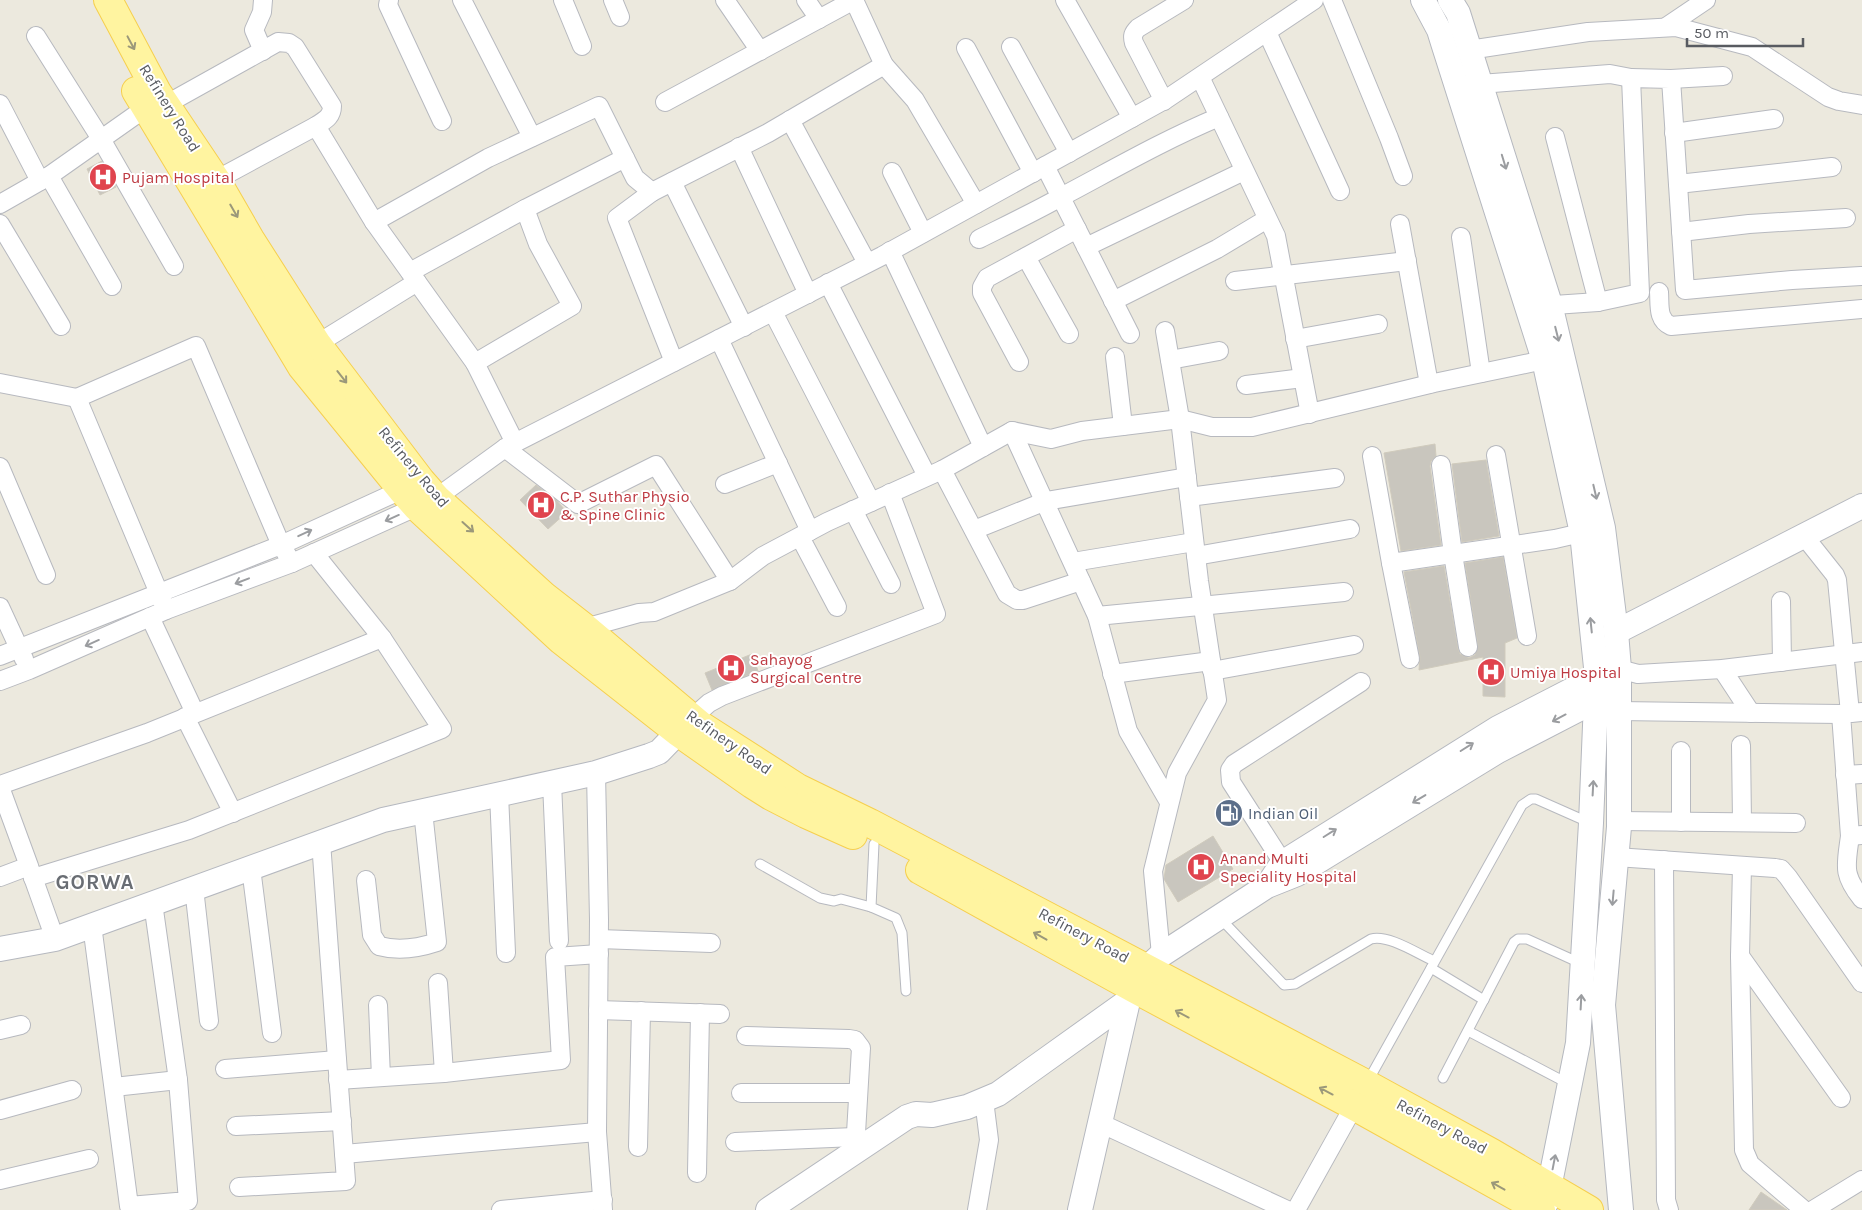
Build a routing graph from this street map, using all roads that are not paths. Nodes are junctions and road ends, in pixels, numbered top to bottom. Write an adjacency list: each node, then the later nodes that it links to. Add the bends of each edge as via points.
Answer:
1 (88, 0): 38 (main road, Refinery Road)
2 (108, 0): 38 (main road, Refinery Road, one-way to 38)
3 (262, 0): 26 (street, via 262,12 254,30)
4 (389, 0): 44 (street, via 388,5)
5 (462, 0): 48 (street)
6 (563, 0): 23 (street)
7 (613, 0): 18 (street)
8 (725, 0): 28 (street)
9 (806, 0): 19 (street)
10 (854, 0): 19 (street); 29 (street)
11 (1065, 0): 41 (street)
12 (1184, 0): 35 (street, via 1138,28 1133,37)
13 (1314, 0): 21 (street)
14 (1332, 0): 58 (street)
15 (1423, 0): 46 (street)
16 (1450, 0): 27 (street, via 1458,13)
17 (1706, 0): 20 (street)
18 (620, 17)
19 (819, 19): 28 (street)
20 (1666, 26): 27 (street); 39 (street, via 1685,28 1752,47 1828,97)
21 (1267, 32): 31 (street); 63 (street)
22 (36, 36): 50 (street)
23 (582, 46)
24 (1011, 47): 52 (street)
25 (966, 48): 55 (street)
26 (263, 50): 38 (street); 45 (street, via 278,42 295,47 332,106 329,118)
27 (1469, 50): 34 (street)
28 (760, 51): 36 (street)
29 (884, 65): 43 (street); 67 (street, via 915,100)
30 (1723, 76): 33 (street)
31 (1200, 77): 35 (street); 40 (street)
32 (1631, 78): 33 (street); 34 (street, via 1610,74); 93 (street)
33 (1671, 79): 47 (street)
34 (1480, 84): 46 (street)
35 (1164, 101): 41 (street)
36 (665, 102)
37 (0, 104): 59 (street)
38 (157, 104): 50 (street); 60 (main road, Refinery Road); 137 (main road, Refinery Road, via 302,367)
39 (1862, 104)
40 (1219, 117): 56 (street); 65 (street, via 1182,132)
41 (1132, 118): 52 (street)
42 (1774, 119): 47 (street)
43 (790, 120): 51 (street); 83 (street)
44 (442, 121)
45 (316, 126): 60 (street); 71 (street)
46 (1482, 128): 97 (street)
47 (1674, 133): 62 (street)
48 (532, 137): 53 (street, via 599,106); 71 (street)
49 (1555, 137): 96 (street)
50 (101, 139): 59 (street); 84 (street)
51 (739, 148): 61 (street); 94 (street)
52 (1069, 153): 55 (street)
53 (625, 158): 64 (street, via 635,178); 68 (street)
54 (1832, 166): 62 (street)
55 (1039, 170): 65 (street); 67 (street)
56 (1244, 171): 70 (street); 79 (street)
57 (892, 172): 76 (street)
58 (1403, 176)
59 (44, 179): 66 (street); 90 (street)
60 (216, 180): 108 (main road, Refinery Road, one-way to 108)
61 (672, 182): 64 (street); 102 (street)
62 (1678, 184): 75 (street)
63 (1340, 191)
64 (652, 192): 113 (street, via 617,218)
65 (1061, 198): 74 (street); 78 (street)
66 (0, 204)
67 (976, 204): 76 (street)
68 (524, 209): 87 (street); 115 (street, via 538,244 572,306)
69 (1846, 218): 75 (street)
70 (1267, 219): 85 (street, via 1276,236); 95 (street)
71 (374, 222): 87 (street)
72 (0, 224): 101 (street)
73 (1400, 224): 82 (street)
74 (1077, 230): 79 (street); 81 (street)
75 (1681, 232): 91 (street)
76 (923, 233): 80 (street)
77 (1461, 238): 116 (street)
78 (979, 239)
79 (1086, 247): 95 (street)
80 (890, 251): 83 (street); 127 (street)
81 (1026, 257): 104 (street); 114 (street, via 987,278 982,287 982,293)
82 (1406, 261): 85 (street); 119 (street)
83 (867, 263): 89 (street)
84 (174, 266)
85 (1283, 274): 88 (street); 107 (street)
86 (1861, 276): 91 (street)
87 (414, 277): 108 (street); 115 (street)
88 (1234, 281)
89 (828, 283): 94 (street); 133 (street)
90 (112, 286)
91 (1685, 290): 92 (street)
92 (1659, 292): 93 (street); 98 (street, via 1660,315 1671,326)
93 (1640, 293): 96 (street)
94 (808, 294): 99 (street)
95 (1113, 301): 105 (street)
96 (1598, 302): 97 (street)
97 (1539, 306): 112 (street); 146 (street, one-way to 146)
98 (1862, 309)
99 (773, 312): 102 (street); 141 (street)
100 (1378, 324): 107 (street)
101 (61, 326)
102 (744, 327): 106 (street)
103 (1165, 331): 111 (street)
104 (1069, 334)
105 (1130, 334)
106 (719, 339): 113 (street); 130 (street)
107 (1296, 339): 117 (street)
108 (317, 344): 137 (main road, Refinery Road, one-way to 137)
109 (1219, 351): 111 (street)
110 (1115, 357): 124 (street)
111 (1170, 360): 123 (street)
112 (1544, 360): 116 (street); 146 (street)
113 (674, 362): 126 (street)
114 (1019, 362)
115 (475, 363): 126 (street)
116 (1481, 373): 119 (street)
117 (1303, 378): 120 (street); 122 (street)
118 (0, 383): 121 (street)
119 (1429, 384): 122 (street)
120 (1246, 385)
121 (78, 398): 149 (street, via 196,346); 161 (street)
122 (1310, 414): 123 (street, via 1252,428 1212,428)
123 (1180, 420): 124 (street); 134 (street)
124 (1123, 426): 125 (street, via 1051,439)
125 (1012, 431): 127 (street); 140 (street)
126 (510, 445): 137 (street); 158 (street, via 578,504 656,465)
127 (983, 447): 133 (street)
128 (1496, 455): 150 (street)
129 (1372, 456): 156 (street)
130 (778, 462): 136 (street); 147 (street)
131 (1441, 465): 153 (street)
132 (0, 467): 157 (street)
133 (935, 473): 138 (street); 145 (street)
134 (1187, 477): 139 (street); 140 (street)
135 (1335, 478): 139 (street)
136 (725, 484)
137 (419, 494): 149 (street, one-way to 137); 152 (street, one-way to 152); 170 (main road, Refinery Road, via 544,596)
138 (890, 494): 141 (street); 191 (street, via 936,614 722,696 709,703)
139 (1189, 497): 151 (street)
140 (1046, 501): 145 (street); 154 (street)
141 (871, 502): 143 (street)
142 (1862, 506): 148 (street)
143 (853, 510): 147 (street); 160 (street)
144 (1350, 529): 151 (street)
145 (974, 530): 159 (street, via 1012,598 1023,600)
146 (1593, 530): 150 (street); 169 (street); 187 (street, one-way to 146)
147 (805, 534): 158 (street, via 763,556); 165 (street)
148 (1804, 536): 169 (street); 176 (street, via 1835,575)
149 (281, 544): 155 (street); 161 (street)
150 (1512, 545): 153 (street); 171 (street)
151 (1195, 549): 154 (street); 166 (street)
152 (314, 553): 155 (street); 172 (street)
153 (1453, 554): 156 (street); 174 (street)
154 (1073, 562): 159 (street)
155 (292, 563): 167 (street, one-way to 167)
156 (1391, 563): 178 (street)
157 (46, 575)
158 (730, 581): 170 (street, via 654,612 639,613)
159 (1081, 581): 168 (street)
160 (891, 584)
161 (158, 592): 167 (street); 175 (street)
162 (1344, 592): 166 (street)
163 (1781, 601): 179 (street)
164 (0, 607): 175 (street)
165 (837, 607)
166 (1203, 607): 168 (street); 180 (street)
167 (158, 614): 182 (street, one-way to 182); 190 (street)
168 (1097, 616): 183 (street)
169 (1616, 632): 186 (street)
170 (575, 635): 191 (main road, Refinery Road)
171 (1527, 636)
172 (382, 638): 190 (street); 201 (street, via 442,729)
173 (1354, 645): 180 (street)
174 (1468, 647)
175 (19, 649): 177 (street); 182 (street)
176 (1854, 653): 179 (street); 189 (street)
177 (0, 656)
178 (1410, 659)
179 (1782, 662): 181 (street)
180 (1212, 666): 183 (street); 199 (street, via 1216,700 1176,773)
181 (1722, 669): 186 (street); 188 (street)
182 (30, 670): 184 (street)
183 (1112, 674): 199 (street, via 1128,731)
184 (0, 681)
185 (1362, 682): 212 (street, via 1234,764 1230,770 1231,782)
186 (1624, 686): 187 (street); 188 (street); 202 (street)
187 (1597, 688): 205 (street, one-way to 187); 212 (street, one-way to 187, via 1498,728); 220 (street, one-way to 220, via 1297,874)
188 (1751, 713): 189 (street)
189 (1851, 713): 195 (street)
190 (190, 715): 197 (street); 201 (street)
191 (685, 725): 194 (street, via 659,752); 209 (main road, Refinery Road, via 752,784 771,796); 236 (main road, Refinery Road, via 708,730 798,788 879,828)
192 (1741, 745): 204 (street)
193 (1681, 751): 203 (street)
194 (596, 773): 196 (street); 230 (street)
195 (1854, 774): 207 (street)
196 (552, 782): 198 (street); 228 (street)
197 (0, 786): 216 (street)
198 (499, 794): 200 (street); 232 (street)
199 (1169, 802): 236 (street, via 1152,871)
200 (423, 811): 208 (street, via 382,820); 218 (street, via 437,942 390,949 379,946 372,935)
201 (233, 813): 216 (street, via 189,830)
202 (1619, 821): 203 (street); 210 (street)
203 (1681, 822): 204 (street)
204 (1742, 822): 206 (street)
205 (1591, 823): 234 (street); 235 (lane, via 1536,799 1526,801)
206 (1796, 823)
207 (1856, 835): 219 (street, via 1846,867 1847,877)
208 (321, 842): 215 (street); 252 (street)
209 (874, 844): 224 (lane); 236 (main road, Refinery Road, one-way to 209)
210 (1616, 857): 211 (street); 292 (street, one-way to 292, via 1602,1005)
211 (1664, 860): 214 (street); 293 (street, via 1666,1200)
212 (1283, 863): 220 (street)
213 (760, 864): 224 (lane, via 820,898 841,899)
214 (1742, 866): 233 (street); 238 (street, via 1775,868 1785,873)
215 (251, 868): 221 (street); 250 (street)
216 (31, 872): 217 (street); 227 (street)
217 (0, 877)
218 (366, 880)
219 (1856, 883): 222 (street)
220 (1267, 886): 225 (street)
221 (194, 888): 223 (street); 246 (street)
222 (1862, 899)
223 (153, 903): 226 (street); 257 (street)
224 (871, 907): 239 (lane, via 896,918 902,933)
225 (1220, 917): 235 (lane, via 1284,985 1294,984 1377,937); 236 (street)
226 (92, 925): 227 (street); 260 (street)
227 (55, 938): 231 (street)
228 (559, 941)
229 (711, 943): 230 (street)
230 (599, 946): 242 (street); 254 (street, via 556,956 561,1060)
231 (0, 949)
232 (506, 953)
233 (1740, 956): 265 (street); 294 (street, via 1744,1150 1750,1164)
234 (1583, 964): 240 (lane, via 1527,939 1518,939); 259 (street, one-way to 234, via 1578,1043)
235 (1432, 965): 240 (lane); 264 (lane)
236 (1143, 978): 264 (main road, Refinery Road); 266 (street, via 998,1094); 270 (street)
237 (438, 983): 254 (street)
238 (1862, 983)
239 (906, 991)
240 (1484, 1000): 249 (lane)
241 (378, 1005): 255 (street)
242 (598, 1010): 243 (street); 272 (street)
243 (641, 1011): 244 (street); 275 (street)
244 (700, 1013): 245 (street); 278 (street)
245 (720, 1014)
246 (209, 1021)
247 (21, 1025): 248 (street)
248 (0, 1030)
249 (1468, 1031): 256 (lane); 259 (lane)
250 (272, 1033)
251 (746, 1036): 263 (street, via 855,1040 861,1048)
252 (337, 1060): 253 (street); 258 (street)
253 (225, 1069)
254 (444, 1073): 255 (street)
255 (381, 1077): 258 (street)
256 (1444, 1078)
257 (178, 1080): 260 (street); 260 (street, via 188,1202 129,1206)
258 (338, 1080): 269 (street)
259 (1569, 1084): 282 (street, one-way to 259)
260 (114, 1087)
261 (72, 1090): 267 (street)
262 (741, 1093): 263 (street)
263 (858, 1093): 274 (street)
264 (1360, 1095): 282 (main road, Refinery Road, via 1492,1153); 290 (street)
265 (1841, 1098)
266 (984, 1100): 268 (street); 287 (street, via 989,1140)
267 (0, 1110)
268 (932, 1115): 274 (street, via 907,1117); 286 (street)
269 (342, 1120): 271 (street); 276 (street)
270 (1100, 1123): 288 (street); 289 (street)
271 (236, 1126)
272 (597, 1132): 276 (street); 283 (street)
273 (735, 1142): 274 (street)
274 (855, 1143): 285 (street)
275 (638, 1147)
276 (344, 1154): 281 (street, via 346,1181)
277 (89, 1160): 279 (street)
278 (697, 1173)
279 (0, 1180)
280 (1862, 1180): 295 (street)
281 (239, 1187)
282 (1545, 1202): 291 (main road, Refinery Road)
283 (603, 1205): 284 (street)
284 (501, 1210)
285 (768, 1210)
286 (795, 1210)
287 (977, 1210)
288 (1080, 1210)
289 (1287, 1210)
290 (1296, 1210)
291 (1589, 1210)
292 (1621, 1210)
293 (1669, 1210)
294 (1804, 1210)
295 (1813, 1210)

